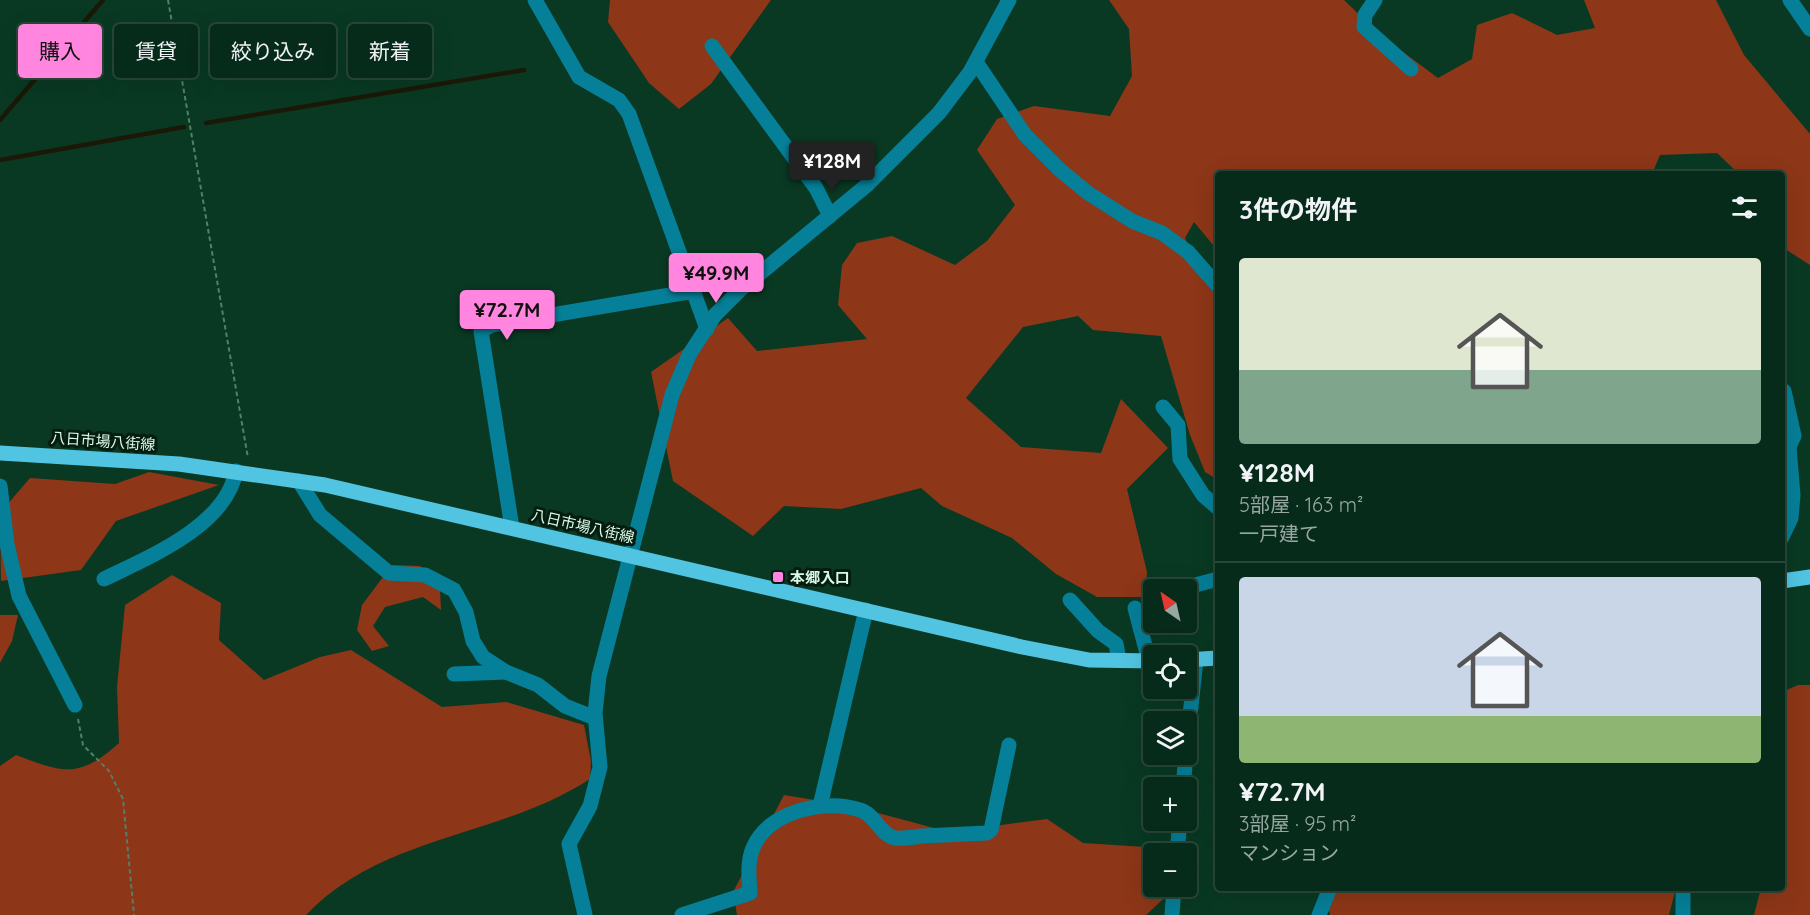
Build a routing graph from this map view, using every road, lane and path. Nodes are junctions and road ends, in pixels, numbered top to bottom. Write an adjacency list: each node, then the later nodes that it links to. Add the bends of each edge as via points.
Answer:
1 (168, 0): 18 (path)
2 (534, 0): 12 (street, via 579,77 619,99 629,114)
3 (1009, 0): 8 (street)
4 (1375, 0): 9 (street, via 1365,15 1365,27)
5 (1790, 0): 6 (street)
6 (1810, 29)
7 (712, 46): 10 (street, via 816,188)
8 (976, 62): 10 (street, via 939,113 903,151); 11 (street, via 1025,135 1060,170 1132,221 1162,233 1188,252)
9 (1411, 69)
10 (830, 216): 13 (street, via 741,289)
11 (1215, 283)
12 (694, 291): 13 (street); 22 (street, via 492,325 481,332)
13 (707, 329): 24 (street, via 689,355 672,395)
14 (1785, 396): 16 (street, via 1794,436)
15 (1163, 407): 21 (street, via 1178,425 1180,459 1203,495)
16 (1785, 443): 23 (street, via 1793,495 1791,518)
17 (0, 453): 18 (main road, 八日市場八街線, via 113,458)
18 (243, 472): 19 (main road, 八日市場八街線); 26 (street, via 204,523 165,550)
19 (299, 481): 22 (main road, 八日市場八街線); 38 (street, via 320,515 389,573 425,574 454,590 483,657)
20 (0, 486): 40 (street, via 6,544 19,596)
21 (1215, 505)
22 (512, 528): 24 (main road, 八日市場八街線)
23 (1785, 531)
24 (631, 555): 32 (main road, 八日市場八街線); 41 (street, via 599,676)
25 (1810, 577): 28 (main road)
26 (104, 579)
27 (1215, 580): 29 (street)
28 (1785, 581)
29 (1197, 585)
30 (1070, 600): 35 (street, via 1098,631 1116,644)
31 (1135, 608): 33 (street)
32 (866, 610): 35 (main road, 八日市場八街線, via 1059,655); 43 (street)
33 (1146, 645)
34 (1215, 658): 36 (main road)
35 (1119, 660): 37 (main road, 八日市場八街線)
36 (1197, 660)
37 (1143, 661)
38 (506, 672): 39 (street); 41 (street, via 538,685 565,706)
39 (454, 674)
40 (75, 705): 47 (path, via 83,745 109,771 123,799)
41 (595, 718): 48 (street, via 600,768 590,806 569,843)
42 (1009, 745): 43 (street, via 991,830 987,833 896,838 881,830 861,810)
43 (820, 806): 49 (street, via 799,809 772,825 757,841 749,870 750,893)
44 (1329, 891): 51 (street)
45 (1683, 891): 52 (street)
46 (1173, 897): 50 (street)
47 (134, 915)
48 (585, 915)
49 (682, 915)
50 (1172, 915)
51 (1319, 915)
52 (1683, 915)

